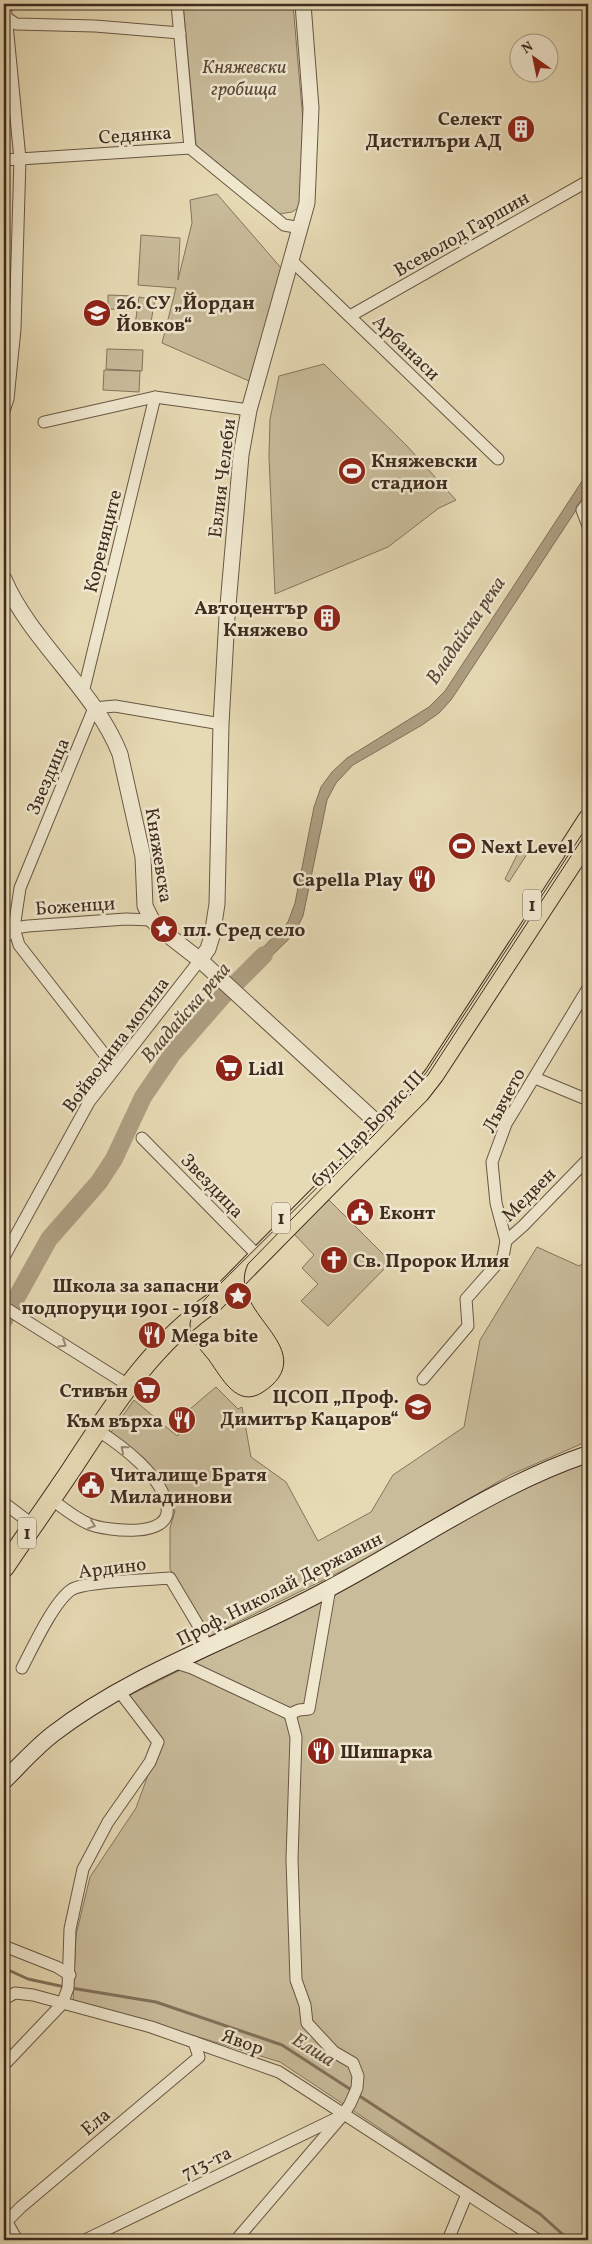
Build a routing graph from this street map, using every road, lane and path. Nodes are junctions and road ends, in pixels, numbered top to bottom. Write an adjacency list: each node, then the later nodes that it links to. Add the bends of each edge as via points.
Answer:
1 (5, 4): 4 (street)
2 (177, 4): 5 (street)
3 (303, 4): 10 (street, Евлия Челеби, via 311,108 307,203)
4 (5, 17): 5 (street, via 16,24); 7 (street)
5 (180, 32): 6 (street)
6 (190, 148): 7 (street, Седянка); 10 (street, Седянка, via 284,224)
7 (20, 159): 8 (street, Седянка); 15 (street, via 15,329)
8 (4, 160)
9 (588, 181): 12 (street, Всеволод Гаршин)
10 (301, 228): 11 (street, Евлия Челеби)
11 (292, 261): 12 (street, Арбанаси); 14 (street, Евлия Челеби)
12 (350, 316): 17 (street, Арбанаси)
13 (155, 397): 14 (street); 16 (street); 21 (street, Кореняците)
14 (249, 410): 23 (street, Евлия Челеби, via 241,455)
15 (4, 411)
16 (44, 422)
17 (498, 459)
18 (585, 506): 19 (street)
19 (588, 526)
20 (4, 579): 21 (street, Княжевска, via 29,620)
21 (83, 693): 22 (street, Княжевска)
22 (94, 708): 23 (street, via 115,706); 26 (street, Княжевска, via 120,754 143,857 145,906); 27 (street, Звездица, via 20,888)
23 (221, 724): 29 (street, Евлия Челеби, via 217,904 212,936)
24 (588, 819): 34 (main road, бул. Цар Борис III / 1, via 423,1072)
25 (586, 850): 34 (main road, бул. Цар Борис III / 1, via 434,1075)
26 (152, 920): 27 (street, Боженци, via 126,919); 29 (street, Княжевска)
27 (14, 928): 28 (street, Боженци); 31 (street, via 19,945)
28 (4, 938)
29 (200, 960): 31 (street, Войводина могила); 34 (street, Княжевска)
30 (588, 988): 32 (street, Лъвчето)
31 (115, 1068): 38 (street, Войводина могила, via 89,1102)
32 (534, 1078): 33 (street); 37 (street, Лъвчето, via 506,1124 492,1162 496,1203)
33 (588, 1100)
34 (381, 1126): 39 (main road, бул. Цар Борис III / 1)
35 (142, 1138): 39 (street, Звездица)
36 (588, 1159): 37 (street, Медвен)
37 (506, 1241): 41 (street, Медвен, via 503,1257 466,1299 468,1326)
38 (5, 1253)
39 (255, 1253): 42 (main road, бул. Цар Борис III / 1, via 214,1302 190,1318)
40 (4, 1307): 42 (street, one-way to 42)
41 (424, 1379)
42 (128, 1385): 43 (main road, бул. Цар Борис III / 1)
43 (97, 1430): 45 (main road, бул. Цар Борис III / 1); 45 (street, one-way to 43, via 81,1520 108,1530 138,1531 155,1527 166,1517 168,1508 145,1468)
44 (588, 1454): 49 (main road, Проф. Николай Державин, via 516,1484)
45 (51, 1499): 47 (main road, бул. Цар Борис III / 1)
46 (4, 1502): 47 (street)
47 (33, 1525): 48 (main road, бул. Цар Борис III / 1)
48 (4, 1568)
49 (330, 1588): 50 (main road, Проф. Николай Державин); 54 (street, via 309,1709)
50 (207, 1648): 51 (main road, Проф. Николай Державин); 52 (street, Ардино, via 189,1608 170,1578 87,1584 72,1589 59,1601)
51 (176, 1663): 53 (main road, Проф. Николай Державин); 54 (street)
52 (22, 1668)
53 (119, 1691): 55 (main road, Проф. Николай Державин, via 55,1732); 57 (street, via 158,1742 150,1762 108,1822 83,1869 70,1929)
54 (290, 1714): 62 (street, via 296,1737 292,1859 296,1980 305,2005 307,2023 334,2052 353,2063 358,2076 357,2088)
55 (4, 1781)
56 (4, 1946): 57 (street)
57 (70, 1975): 59 (street)
58 (4, 1999): 59 (street, Явор, via 15,1993)
59 (62, 2004): 60 (street, Явор, via 151,2027); 61 (street)
60 (194, 2042): 62 (street, Явор, via 279,2072); 64 (street, Ела, via 199,2057)
61 (4, 2065)
62 (342, 2115): 63 (street, Явор); 66 (street); 68 (street, 713-та)
63 (467, 2194): 65 (street); 70 (street, Явор)
64 (5, 2221): 67 (street)
65 (450, 2236): 69 (street)
66 (239, 2239)
67 (17, 2240)
68 (84, 2240)
69 (439, 2240)
70 (538, 2240)

